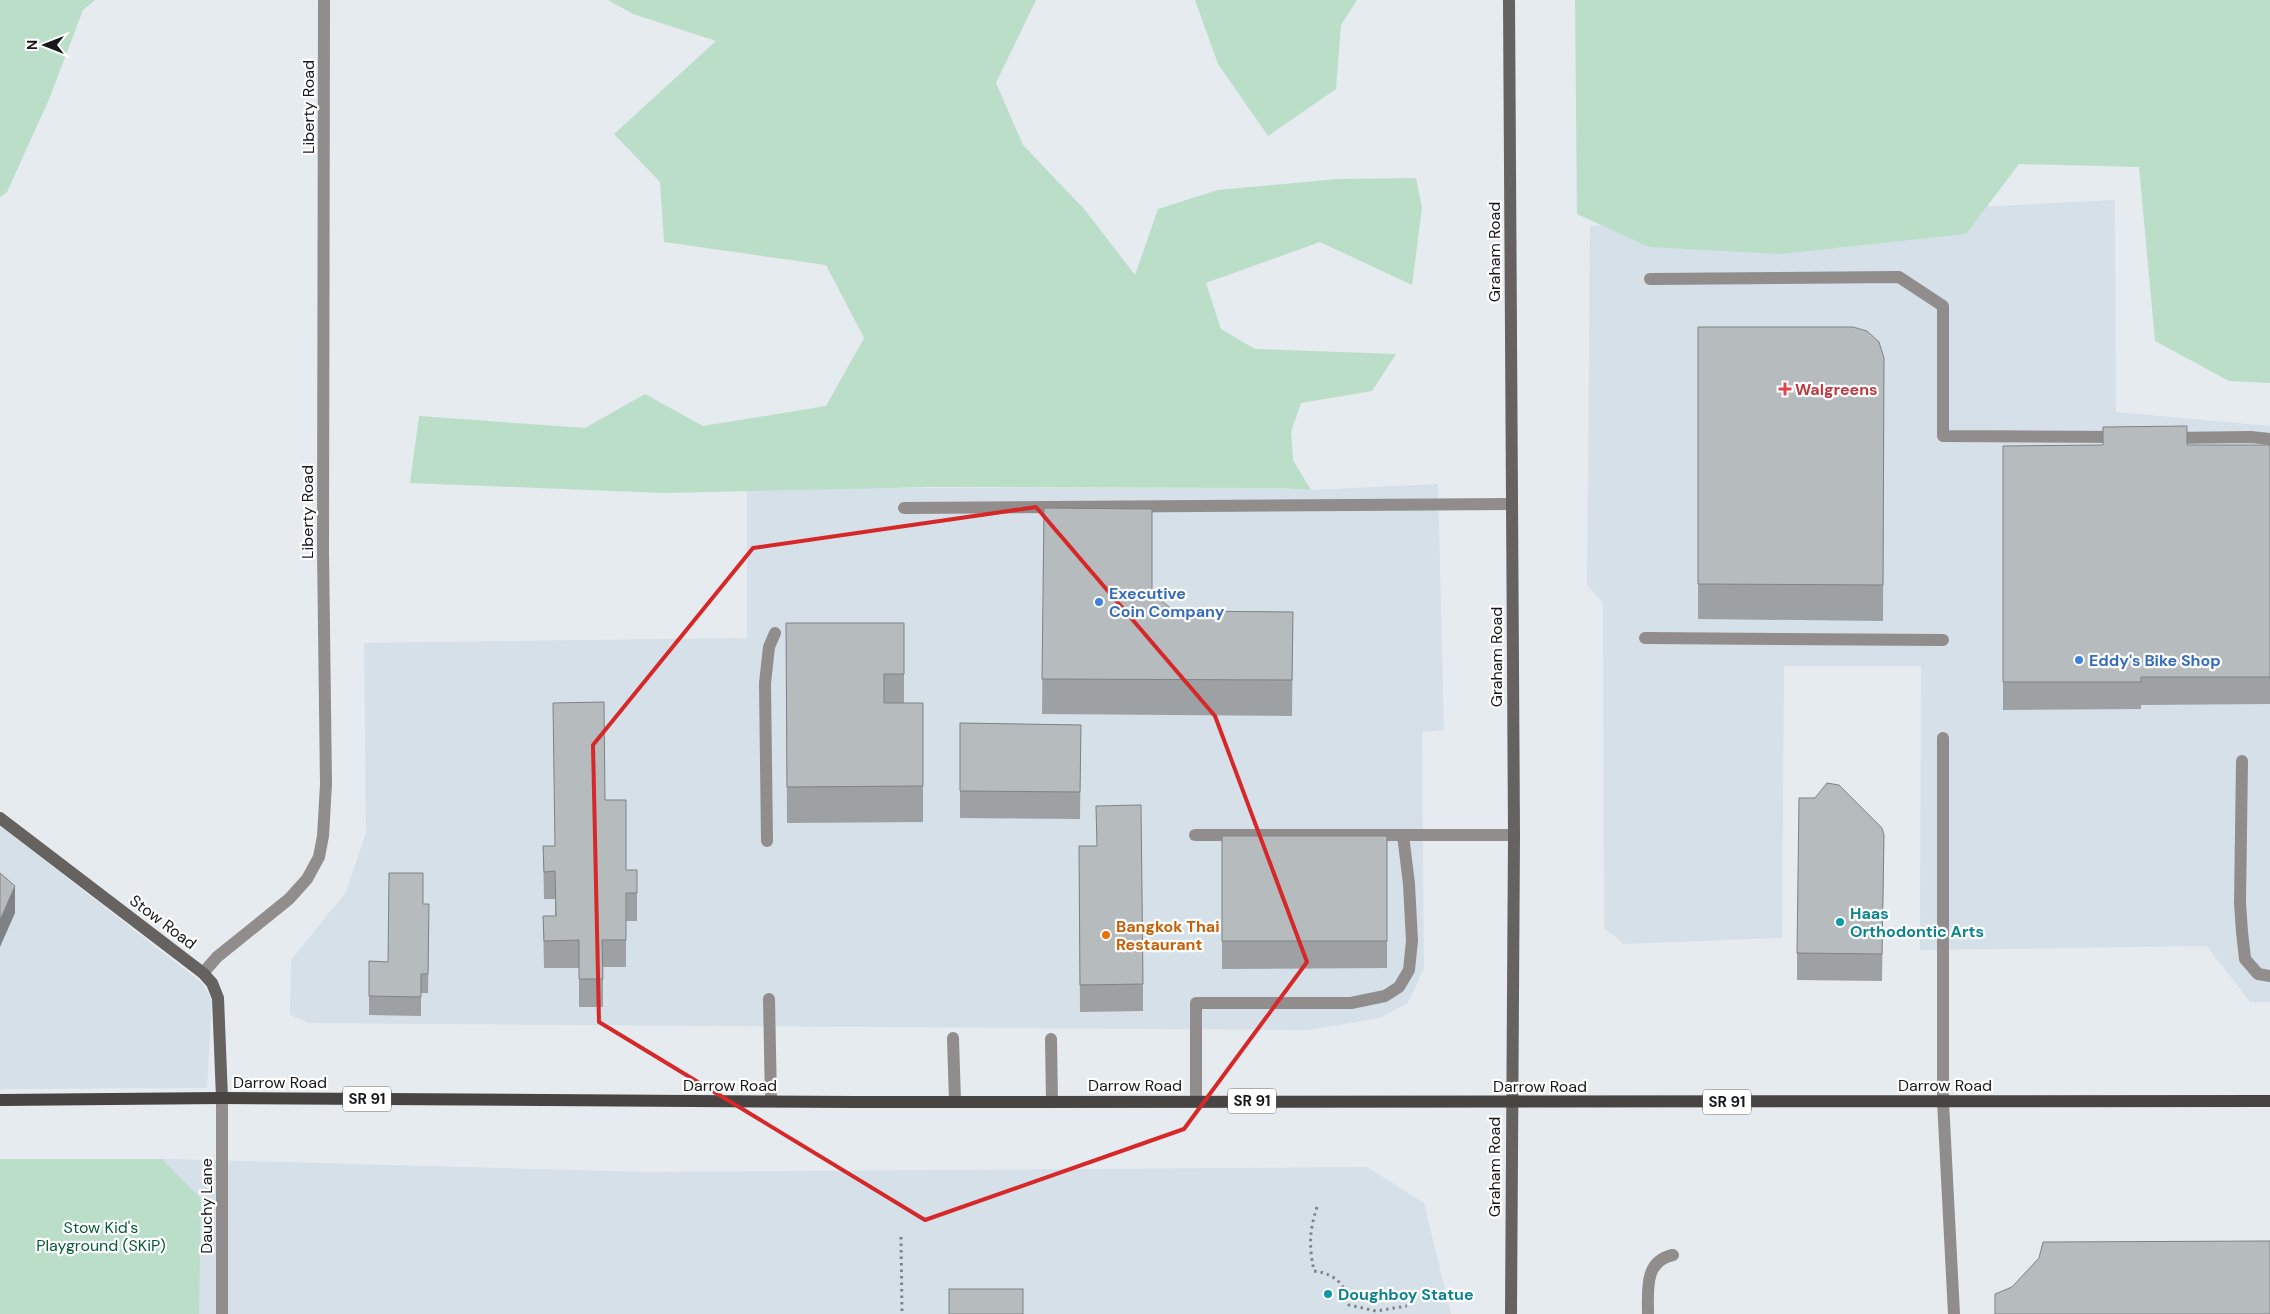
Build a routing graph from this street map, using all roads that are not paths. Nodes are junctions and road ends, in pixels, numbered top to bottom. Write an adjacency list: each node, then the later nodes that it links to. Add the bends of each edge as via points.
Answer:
1 (324, 0): 19 (street, Liberty Road, via 326,784 323,836 319,857 307,879 289,899 217,957)
2 (1509, 0): 7 (main road, Graham Road)
3 (1650, 279): 4 (street, via 1899,277 1943,306 1943,436)
4 (2128, 438)
5 (2157, 438): 6 (street)
6 (2270, 439)
7 (1512, 504): 8 (street); 17 (main road, Graham Road)
8 (904, 508)
9 (775, 633): 18 (street, via 769,647 765,683)
10 (1645, 638): 11 (street)
11 (1943, 640)
12 (1943, 738): 31 (street)
13 (2242, 761): 20 (street, via 2240,903 2245,959 2258,974)
14 (0, 818): 19 (main road, Stow Road)
15 (1194, 835): 16 (street)
16 (1402, 835): 17 (street); 30 (street, via 1412,940 1409,970 1399,987 1385,996 1351,1003 1196,1003)
17 (1514, 835): 32 (main road, Graham Road)
18 (767, 841)
19 (203, 974): 24 (main road, Stow Road, via 212,983 218,998)
20 (2270, 976)
21 (769, 999): 27 (street)
22 (953, 1038): 28 (street)
23 (1051, 1039): 29 (street)
24 (222, 1098): 25 (main road, Darrow Road / SR 91); 27 (main road, Darrow Road / SR 91); 34 (street, Dauchy Lane)
25 (0, 1100)
26 (2270, 1100): 31 (main road, Darrow Road / SR 91)
27 (771, 1101): 28 (main road, Darrow Road / SR 91)
28 (955, 1101): 29 (main road, Darrow Road / SR 91)
29 (1052, 1101): 30 (main road, Darrow Road / SR 91)
30 (1196, 1101): 32 (main road, Darrow Road / SR 91)
31 (1943, 1101): 32 (main road, Darrow Road / SR 91); 37 (street)
32 (1510, 1102): 35 (main road, Graham Road)
33 (1672, 1255): 36 (street, via 1662,1257 1654,1264 1648,1284)
34 (222, 1314)
35 (1511, 1314)
36 (1648, 1314)
37 (1954, 1314)

